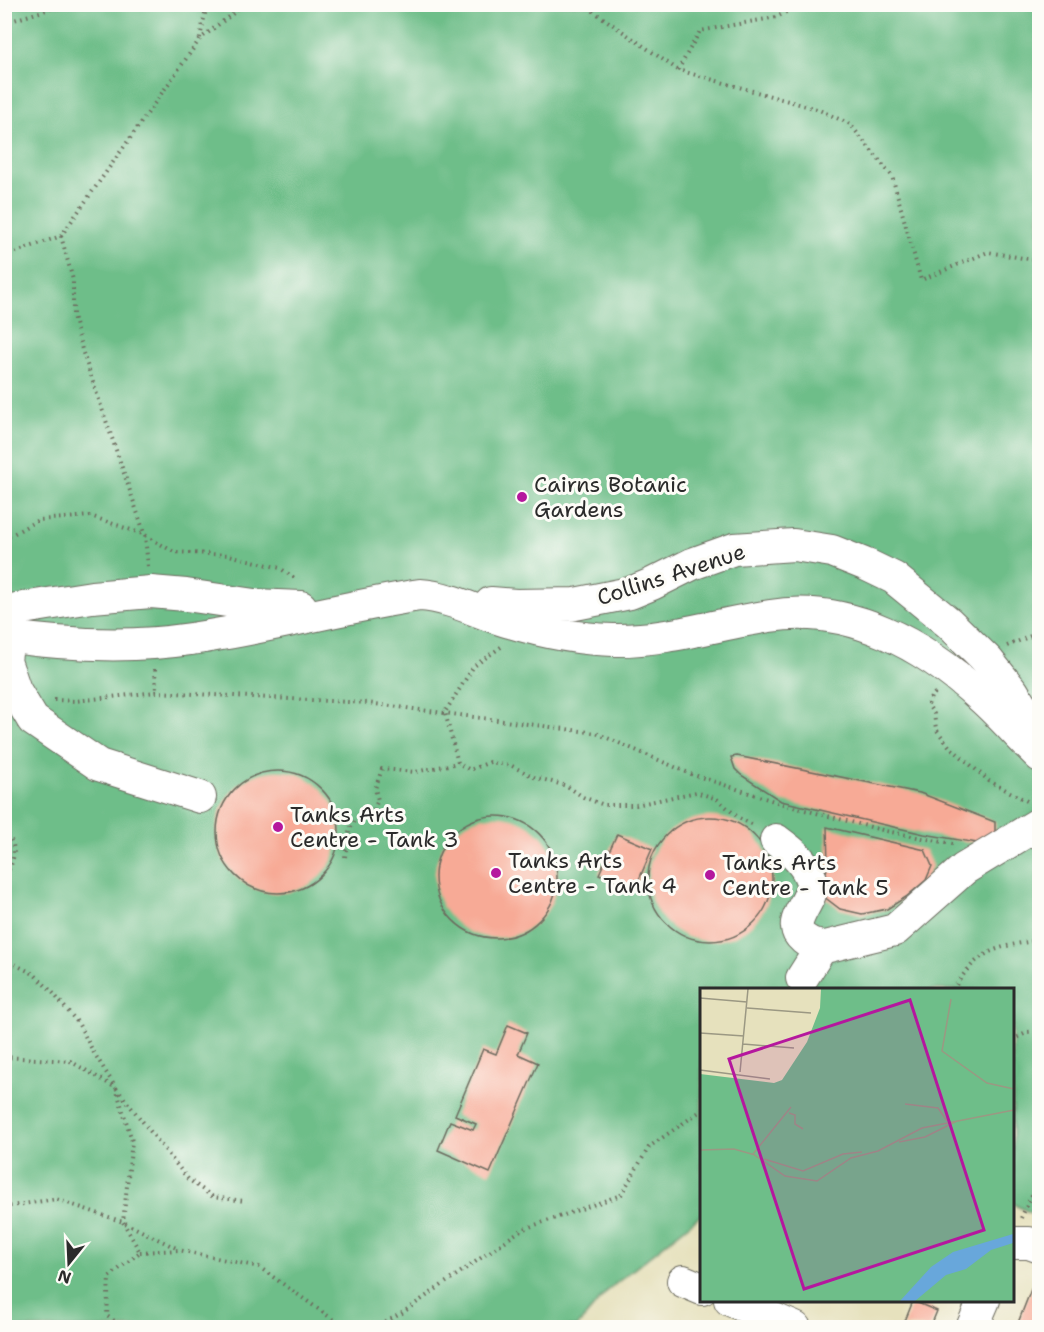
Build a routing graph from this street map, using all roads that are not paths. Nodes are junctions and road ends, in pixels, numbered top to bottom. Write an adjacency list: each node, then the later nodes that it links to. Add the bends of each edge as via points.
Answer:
1 (443, 598): 2 (street, Collins Avenue, via 420,595); 4 (street, Collins Avenue, via 516,605 575,604 630,593 734,549 794,544 832,551 894,578); 5 (street, Collins Avenue, via 511,622 612,640 653,639 771,616 814,613 873,627 910,644)
2 (347, 608): 3 (street, Collins Avenue, via 255,628 154,642 61,642); 3 (street, Collins Avenue, via 254,605 151,592 92,597)
3 (6, 628): 8 (street, via 5,661 15,690 33,720 99,765)
4 (974, 646): 5 (street, via 971,661); 6 (street, Collins Avenue, via 1013,692)
5 (946, 681): 7 (street, Collins Avenue, via 982,698)
6 (1040, 736)
7 (1040, 756)
8 (200, 797)
9 (1040, 823): 11 (street, via 964,869 895,930)
10 (776, 840): 11 (street, via 799,858 812,880 810,896 796,926 803,939)
11 (821, 948): 12 (street)
12 (802, 978)
13 (1015, 1234): 14 (street)
14 (1040, 1247)
15 (735, 1302): 17 (street)
16 (983, 1302): 18 (street)
17 (795, 1328)
18 (972, 1328)

